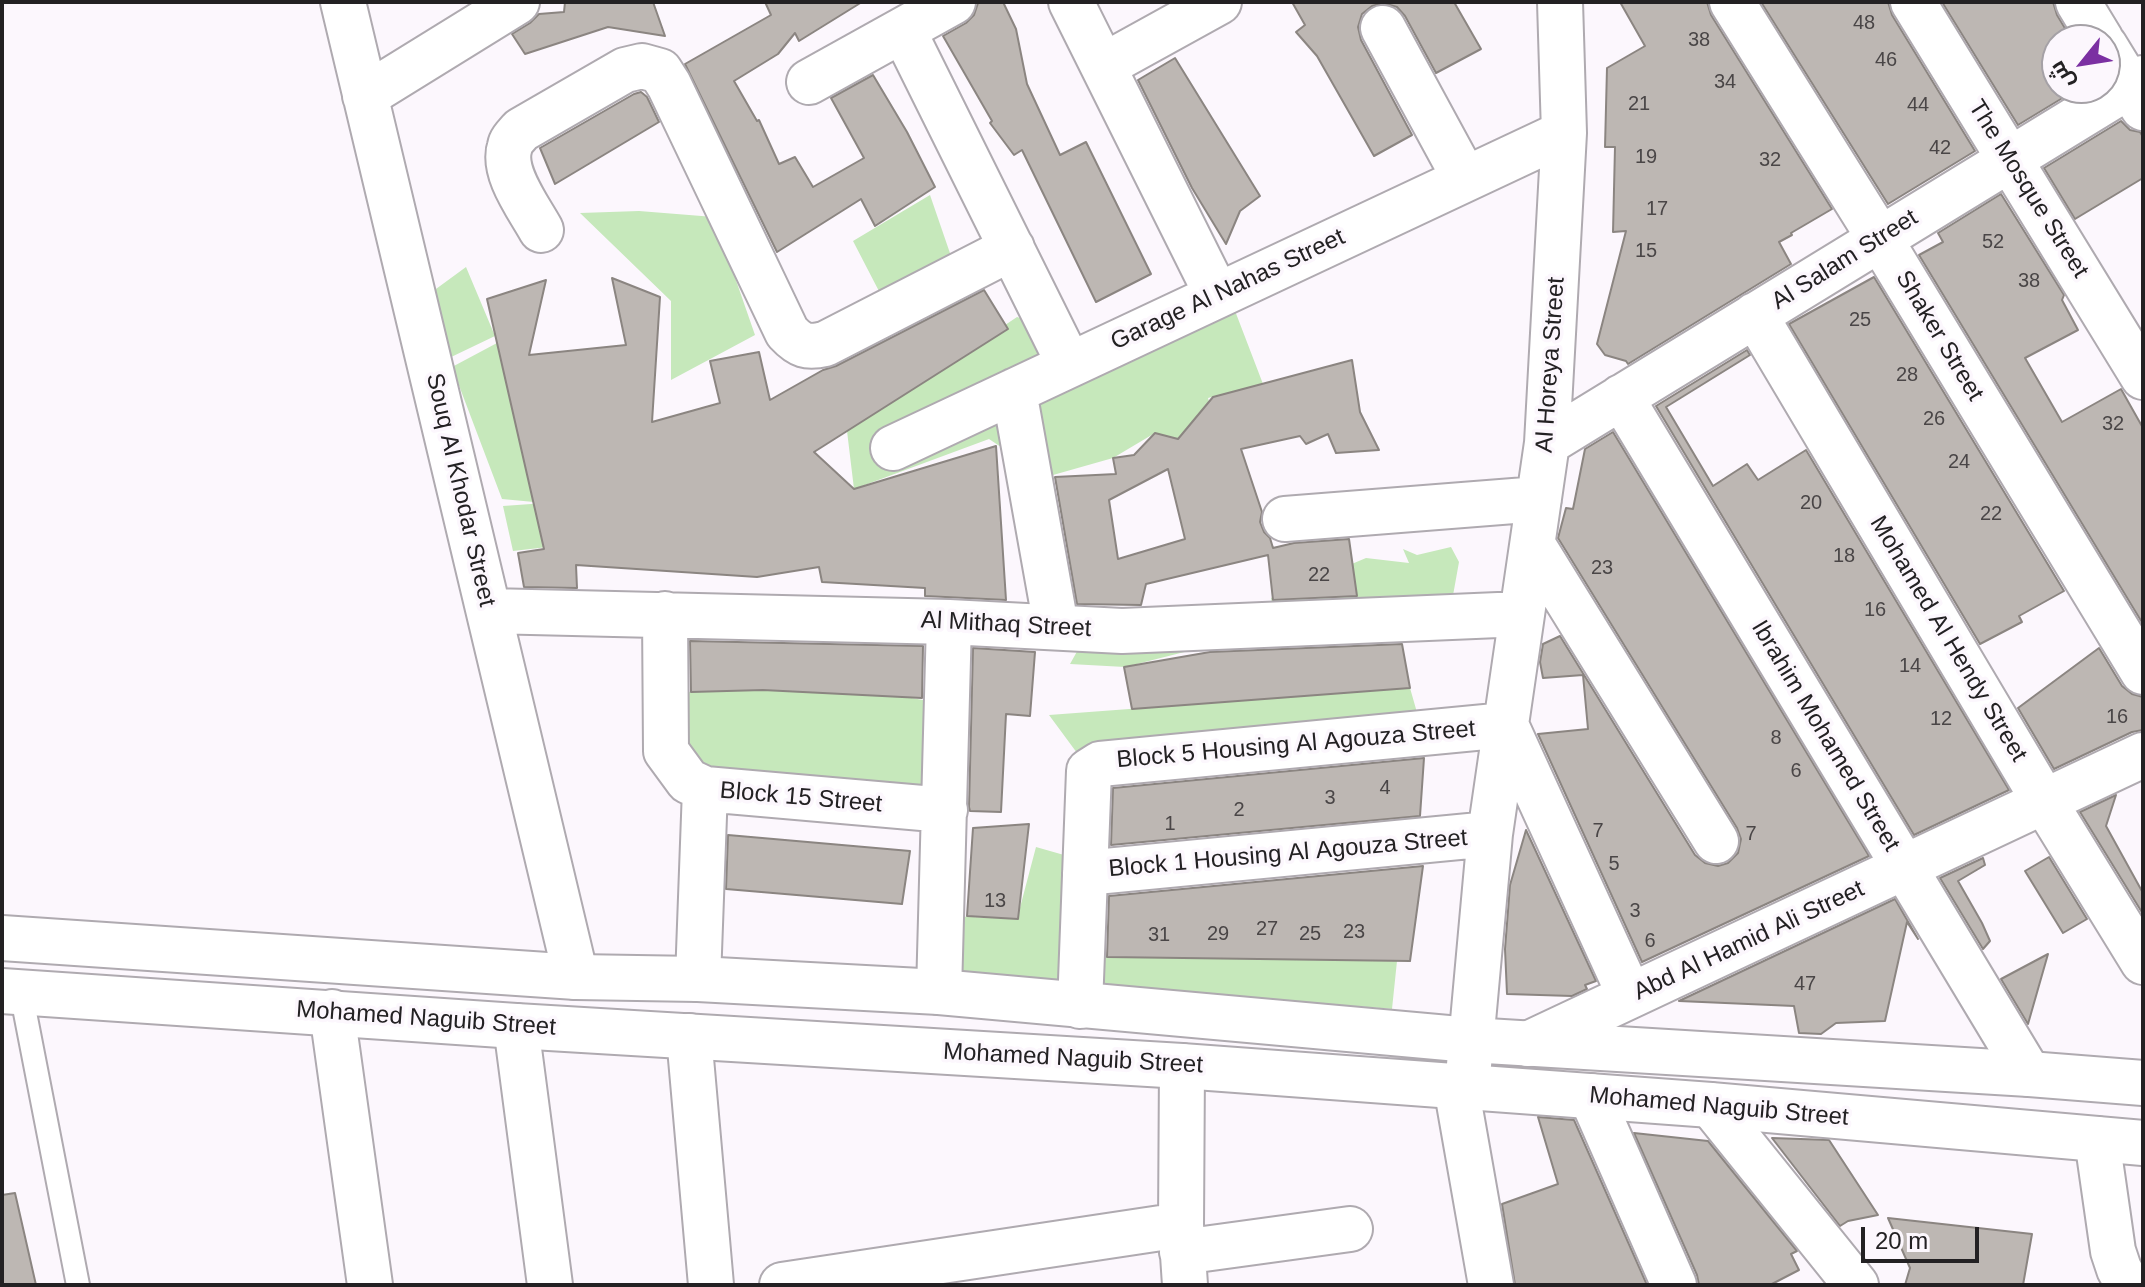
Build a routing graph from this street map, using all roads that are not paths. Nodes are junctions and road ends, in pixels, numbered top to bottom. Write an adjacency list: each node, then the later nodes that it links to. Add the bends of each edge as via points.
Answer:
1 (343, 2): 17 (street, Souq Al Khodar Street)
2 (517, 2): 17 (street)
3 (953, 2): 12 (street)
4 (1071, 2): 13 (street)
5 (1219, 2): 13 (street)
6 (1560, 2): 18 (street, Al Horeya Street)
7 (1732, 2): 22 (street, Shaker Street)
8 (1913, 2): 19 (street, The Mosque Street)
9 (2078, 2): 10 (street)
10 (2091, 24)
11 (1383, 28): 20 (street)
12 (903, 30): 15 (street); 23 (street)
13 (1103, 66): 24 (street)
14 (2121, 67): 16 (street)
15 (809, 82)
16 (2139, 91): 19 (street, Al Salam Street)
17 (365, 96): 35 (street, Souq Al Khodar Street)
18 (1564, 133): 20 (street, Garage Al Nahas Street); 30 (street, Al Horeya Street)
19 (2010, 159): 22 (street, Al Salam Street); 27 (street, The Mosque Street)
20 (1465, 179): 24 (street, Garage Al Nahas Street)
21 (541, 230): 23 (street, via 509,172 510,143 521,130 625,70 642,66 660,71 669,85 787,332 797,343 809,348 825,344)
22 (1880, 239): 25 (street, Al Salam Street); 40 (street, Shaker Street)
23 (1012, 248): 26 (street)
24 (1217, 295): 26 (street, Garage Al Nahas Street)
25 (1755, 315): 29 (street, Al Salam Street); 44 (street, Mohamed Al Hendy Street)
26 (1069, 364): 28 (street, Garage Al Nahas Street)
27 (2143, 377)
28 (1014, 391): 31 (street, Garage Al Nahas Street); 39 (street)
29 (1621, 397): 30 (street, Al Salam Street); 48 (street, Ibrahim Mohamed Street)
30 (1547, 443): 32 (street, Al Horeya Street)
31 (893, 448)
32 (1539, 499): 33 (street); 34 (street, Al Horeya Street)
33 (1285, 519)
34 (1533, 545): 37 (street, Al Horeya Street); 47 (street)
35 (489, 611): 36 (street, Al Mithaq Street); 52 (street, Souq Al Khodar Street)
36 (665, 614): 38 (street, Al Mithaq Street); 43 (street, Block 15 Street, via 666,751 688,781)
37 (1522, 614): 39 (street, Al Mithaq Street, via 1122,631); 41 (street, Al Horeya Street)
38 (949, 622): 39 (street, Al Mithaq Street); 45 (street)
39 (1056, 626)
40 (2143, 672)
41 (1506, 725): 46 (street, Al Horeya Street); 49 (street, Block 5 Housing Al Agouza Street, via 1100,764 1089,771); 56 (street)
42 (2143, 755): 44 (street, Abd Al Hamid Ali Street)
43 (705, 789): 45 (street, Block 15 Street); 53 (street)
44 (2044, 801): 48 (street, Abd Al Hamid Ali Street); 51 (street, Mohamed Al Hendy Street)
45 (945, 810): 55 (street)
46 (1490, 834): 49 (street, Block 1 Housing Al Agouza Street); 61 (street, Al Horeya Street)
47 (1716, 841)
48 (1905, 868): 56 (street, Abd Al Hamid Ali Street); 64 (street, Ibrahim Mohamed Street)
49 (1085, 873): 57 (street)
50 (2, 938): 52 (street, Mohamed Naguib Street)
51 (2143, 962)
52 (576, 977): 53 (street, Mohamed Naguib Street)
53 (698, 979): 55 (street, Mohamed Naguib Street)
54 (11, 992): 58 (street, Mohamed Naguib Street); 73 (lane)
55 (939, 992): 57 (street, Mohamed Naguib Street)
56 (1630, 996): 62 (street, Abd Al Hamid Ali Street)
57 (1080, 1006): 61 (street, Mohamed Naguib Street)
58 (332, 1012): 59 (street, Mohamed Naguib Street); 74 (street)
59 (516, 1026): 60 (street, Mohamed Naguib Street); 75 (street)
60 (689, 1036): 63 (street, Mohamed Naguib Street); 76 (street)
61 (1470, 1040): 62 (street, Mohamed Naguib Street); 66 (street, Al Horeya Street)
62 (1528, 1044): 64 (street, Mohamed Naguib Street)
63 (1182, 1066): 66 (street, Mohamed Naguib Street); 72 (street)
64 (2029, 1074): 65 (street, Mohamed Naguib Street)
65 (2143, 1083)
66 (1462, 1086): 67 (street, Mohamed Naguib Street); 78 (street, Al Horeya Street)
67 (1591, 1096): 68 (street, Mohamed Naguib Street); 79 (street)
68 (1711, 1105): 69 (street, Mohamed Naguib Street); 80 (street)
69 (2097, 1139): 70 (street, Mohamed Naguib Street); 81 (street, via 2113,1251)
70 (2143, 1143)
71 (1350, 1229): 72 (street)
72 (1182, 1254): 77 (street)
73 (78, 1285)
74 (370, 1285)
75 (550, 1285)
76 (711, 1285)
77 (782, 1285)
78 (1491, 1285)
79 (1674, 1285)
80 (1856, 1285)
81 (2128, 1285)

